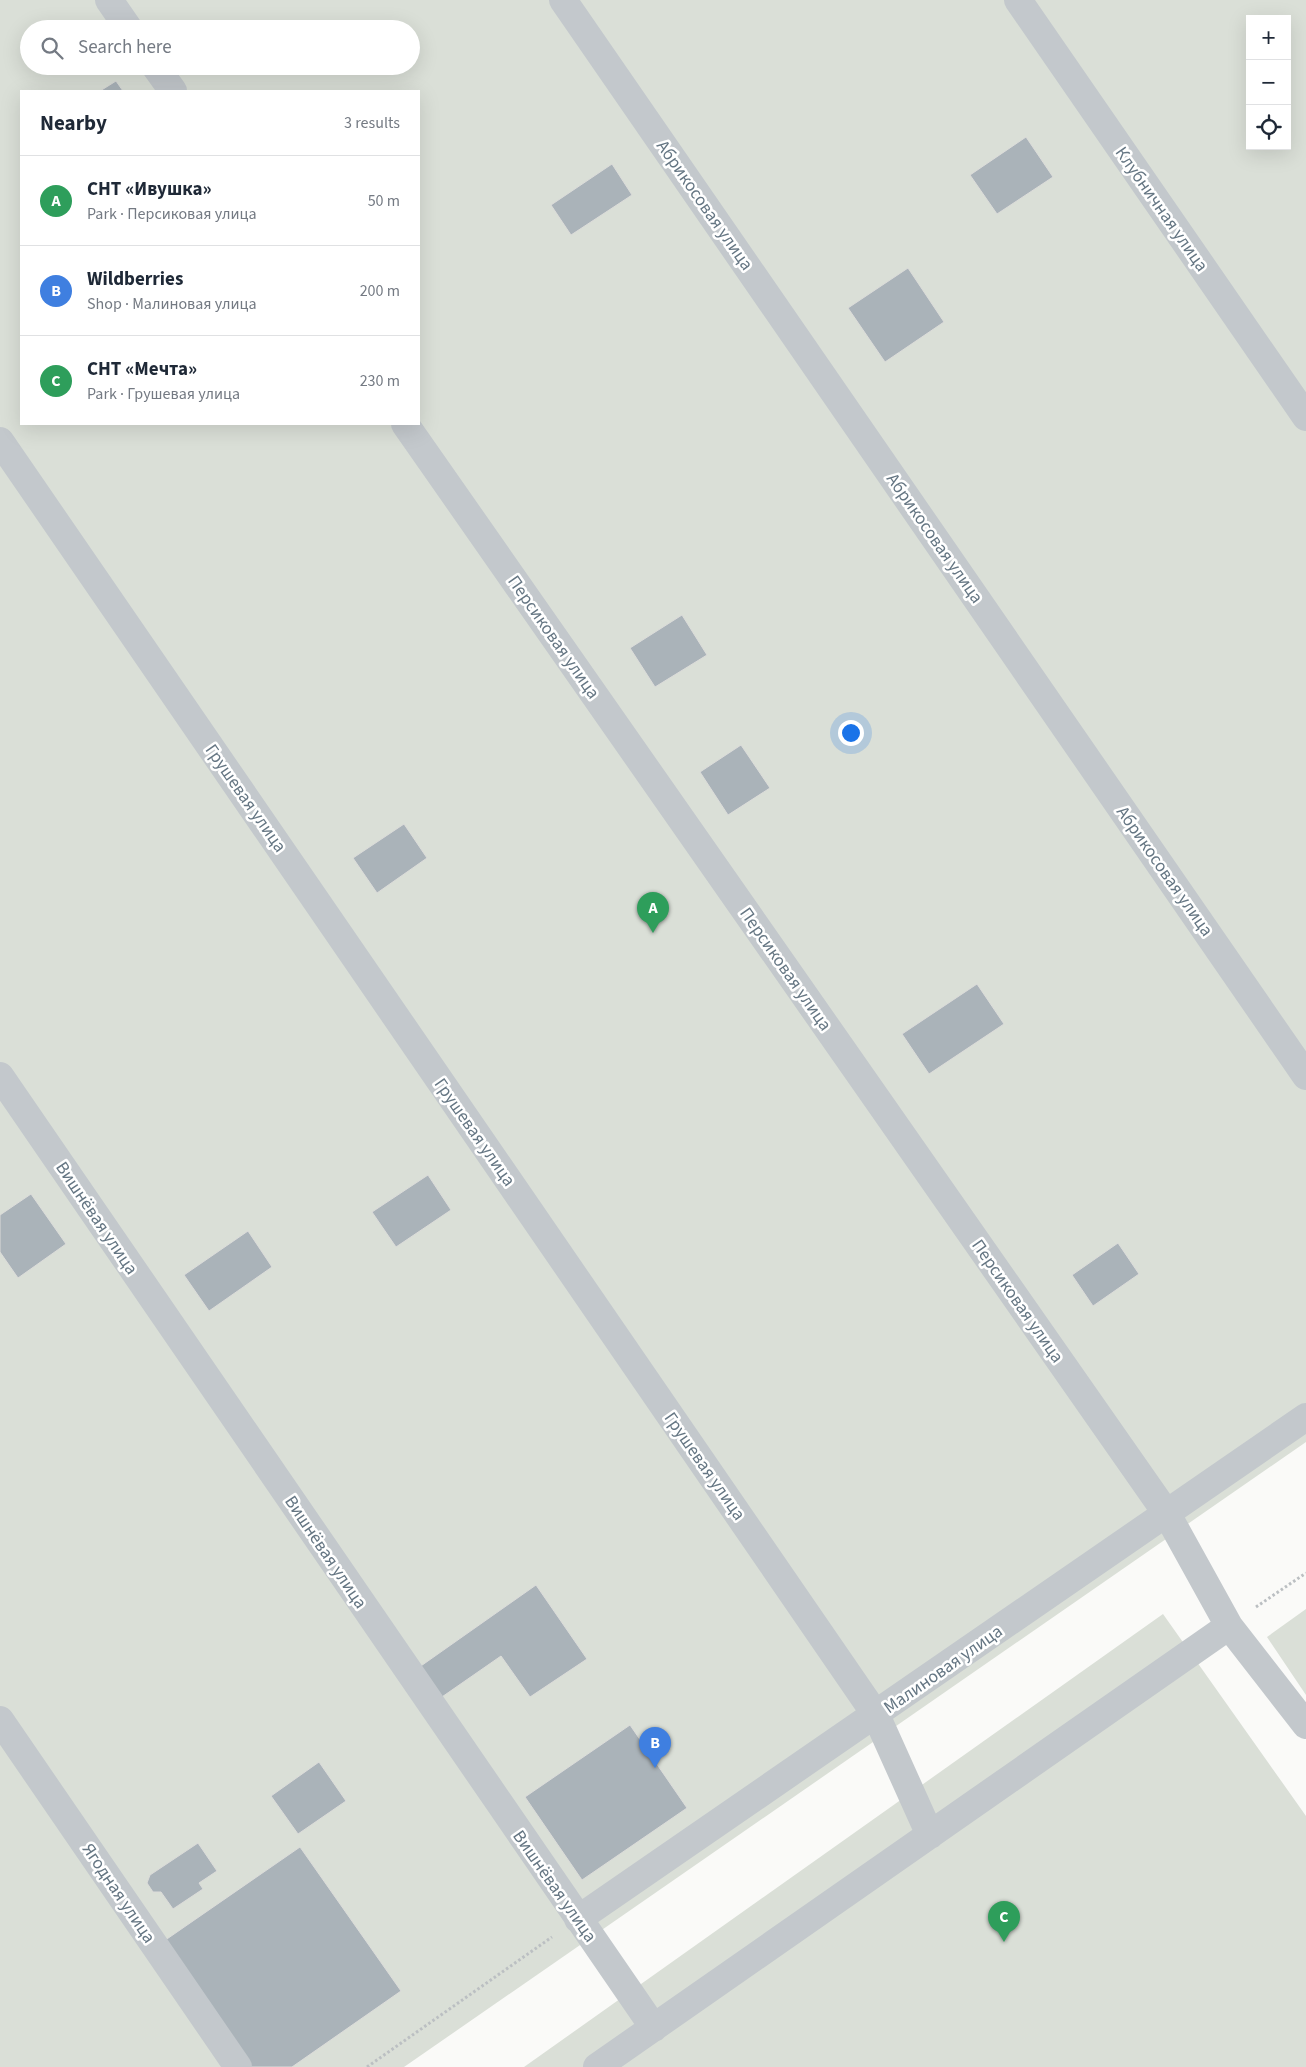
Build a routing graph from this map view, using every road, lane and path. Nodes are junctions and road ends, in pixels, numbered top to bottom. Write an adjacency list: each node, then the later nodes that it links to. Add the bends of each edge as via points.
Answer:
1 (109, 0): 4 (street)
2 (563, 0): 11 (street, Абрикосовая улица)
3 (1018, 0): 7 (street, Клубничная улица)
4 (123, 20)
5 (161, 75): 6 (street)
6 (172, 90)
7 (1306, 417)
8 (406, 425): 13 (street, Персиковая улица)
9 (0, 441): 16 (street, Грушевая улица)
10 (0, 1076): 20 (street, Вишнёвая улица)
11 (1306, 1076)
12 (1306, 1417): 13 (street, Малиновая улица)
13 (1167, 1514): 15 (street, Персиковая улица); 16 (street, Малиновая улица)
14 (1306, 1573): 15 (path)
15 (1229, 1626): 18 (street, Персиковая улица); 19 (street)
16 (876, 1715): 19 (street, Грушевая улица); 20 (street, Малиновая улица)
17 (0, 1720): 22 (street, Ягодная улица)
18 (1306, 1725)
19 (930, 1835): 21 (street)
20 (578, 1919): 21 (street, Вишнёвая улица); 23 (path)
21 (654, 2028): 24 (street)
22 (238, 2067)
23 (367, 2067)
24 (597, 2067)

